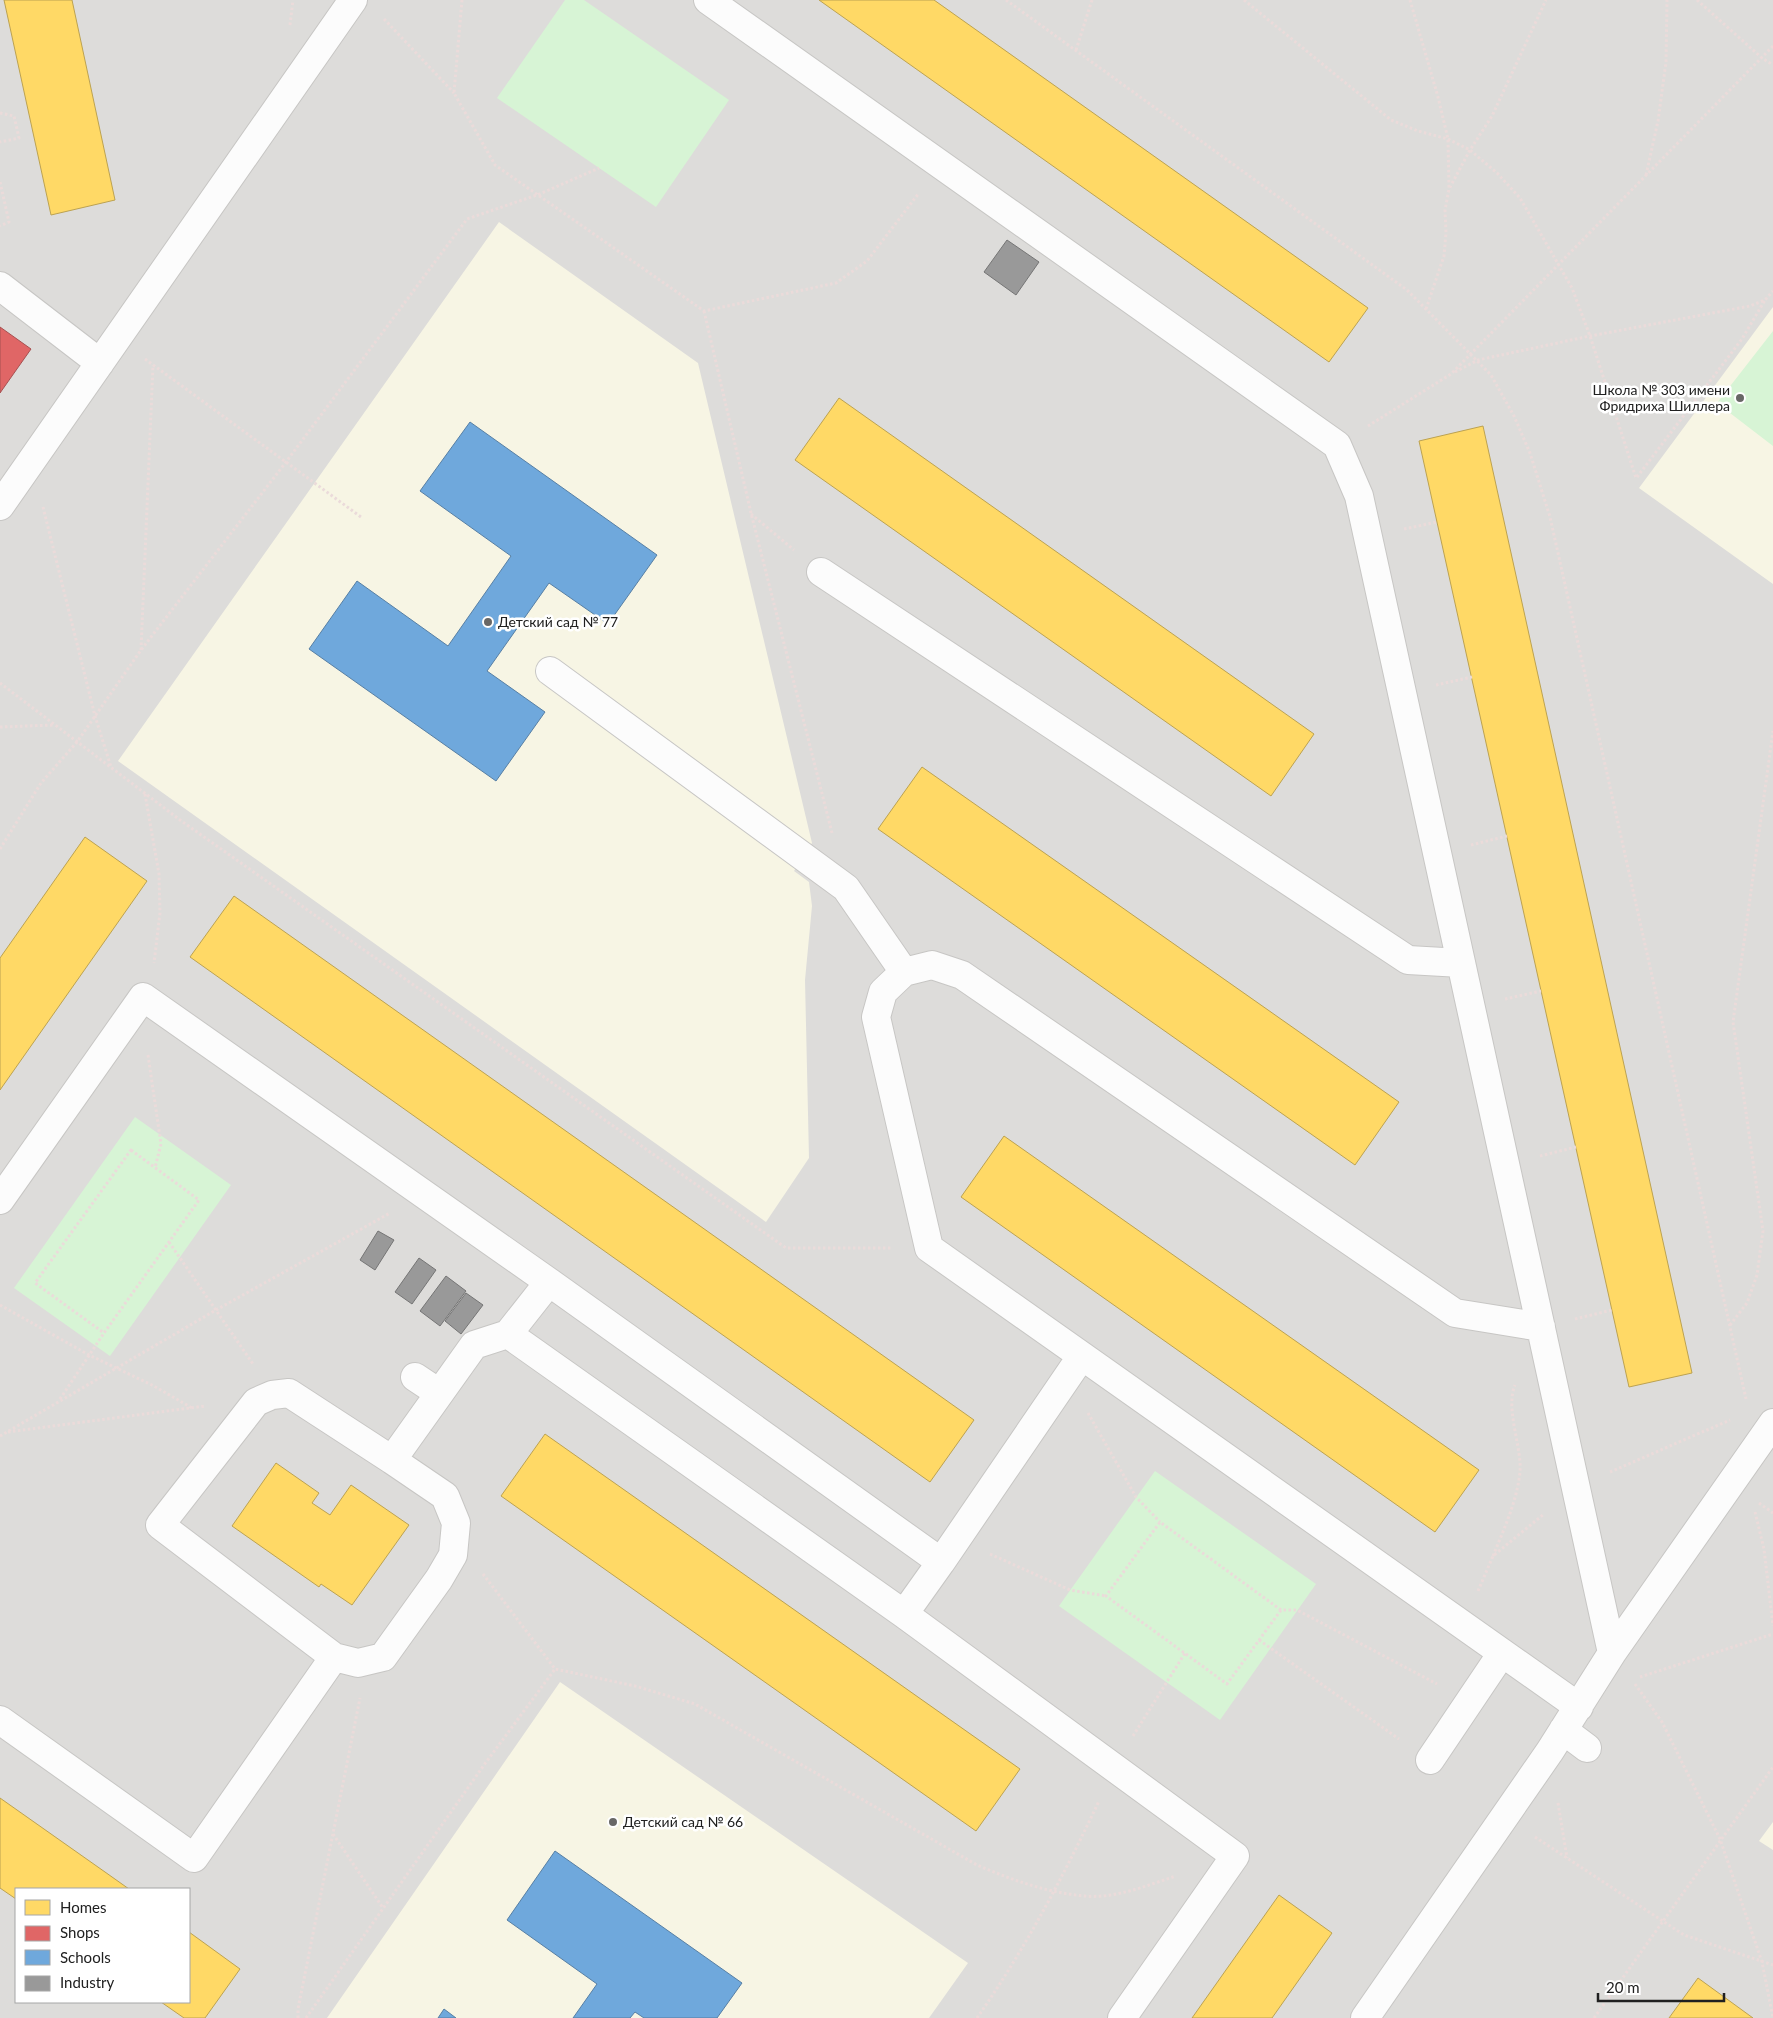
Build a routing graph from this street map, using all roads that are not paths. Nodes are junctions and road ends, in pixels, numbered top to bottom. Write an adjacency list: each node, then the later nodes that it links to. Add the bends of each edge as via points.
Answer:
1 (353, 0): 4 (lane)
2 (708, 0): 8 (lane, via 1337,445 1359,496)
3 (0, 286): 4 (lane)
4 (100, 362): 5 (lane)
5 (0, 506)
6 (821, 572): 8 (lane, via 1408,960)
7 (550, 671): 9 (lane, via 846,888)
8 (1461, 962): 12 (lane)
9 (904, 972): 12 (lane, via 932,965 962,975 1455,1312); 14 (lane, via 883,992 876,1017 929,1248)
10 (0, 1200): 11 (lane, via 144,997)
11 (549, 1282): 13 (lane); 19 (lane)
12 (1541, 1327): 22 (lane)
13 (508, 1334): 16 (lane, via 474,1345); 20 (lane)
14 (1074, 1367): 19 (lane); 21 (lane)
15 (415, 1377): 16 (lane)
16 (439, 1393): 18 (lane)
17 (1773, 1423): 22 (lane)
18 (392, 1460): 23 (lane, via 445,1496 456,1523 453,1555 439,1580 383,1657); 23 (lane, via 289,1394 264,1398 160,1525)
19 (941, 1562): 20 (lane)
20 (904, 1614): 29 (lane, via 1236,1856)
21 (1502, 1653): 24 (lane); 28 (lane)
22 (1612, 1653): 24 (lane)
23 (346, 1660): 25 (lane, via 194,1858)
24 (1579, 1707): 26 (lane)
25 (0, 1720)
26 (1563, 1730): 27 (lane); 30 (lane)
27 (1588, 1748)
28 (1430, 1760)
29 (1122, 2018)
30 (1366, 2018)

